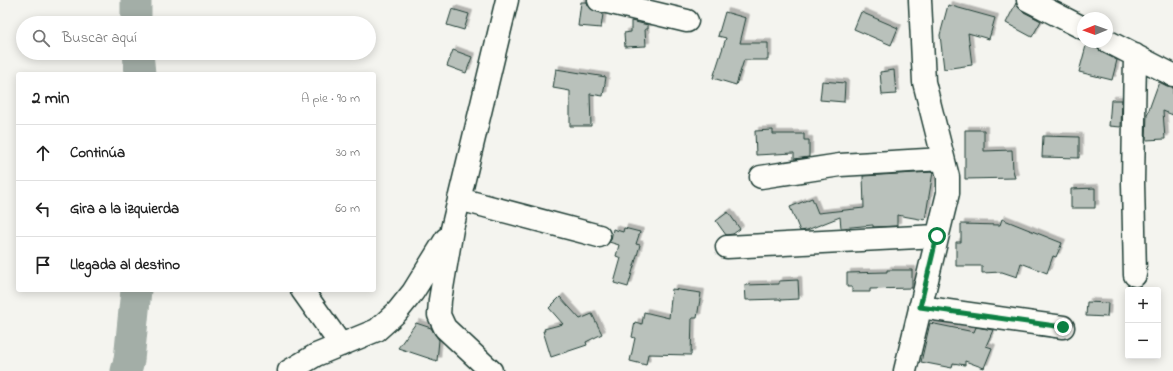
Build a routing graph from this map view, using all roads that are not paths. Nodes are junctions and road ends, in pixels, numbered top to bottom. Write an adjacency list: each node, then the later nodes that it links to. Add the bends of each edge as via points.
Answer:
1 (507, 0): 12 (street)
2 (599, 0): 5 (street)
3 (920, 0): 10 (street, via 924,82)
4 (1028, 0): 6 (street)
5 (687, 22)
6 (1077, 25)
7 (1113, 43): 8 (street)
8 (1135, 55): 9 (street); 17 (street)
9 (1173, 75)
10 (943, 159): 11 (street, via 840,165); 15 (street, via 948,177 948,193)
11 (761, 177)
12 (459, 199): 13 (street); 14 (street)
13 (452, 229): 21 (street, via 413,292 397,312 377,330); 23 (street, via 439,315 445,328)
14 (599, 236)
15 (937, 236): 16 (street); 19 (street)
16 (727, 247)
17 (1135, 275)
18 (303, 292): 21 (street)
19 (920, 307): 20 (street); 24 (street)
20 (1063, 327)
21 (341, 345): 22 (street, via 316,355)
22 (289, 371)
23 (491, 371)
24 (905, 371)

